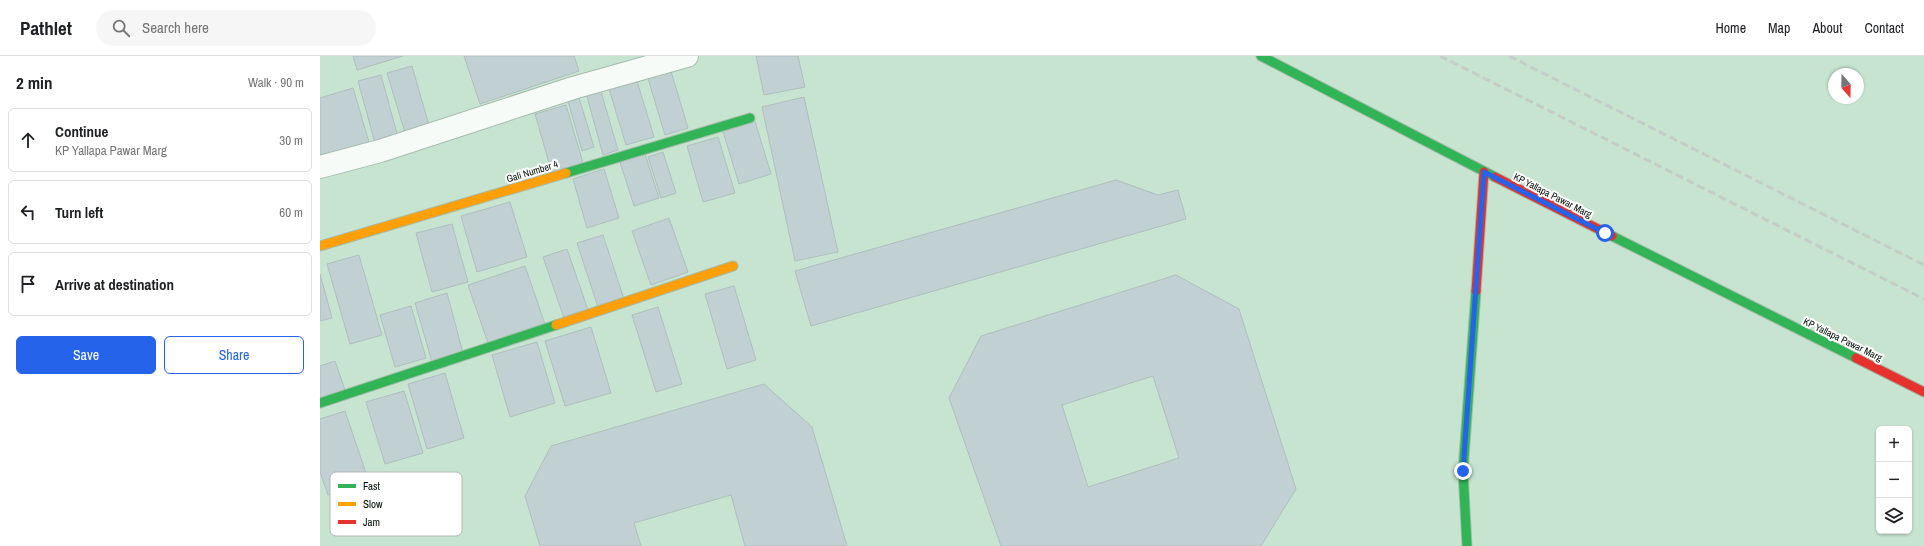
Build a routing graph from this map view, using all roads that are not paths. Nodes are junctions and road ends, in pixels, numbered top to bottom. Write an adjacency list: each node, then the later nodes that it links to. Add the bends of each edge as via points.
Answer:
1 (687, 56): 5 (street, via 573,88 380,151)
2 (1261, 56): 3 (street, KP Yallapa Pawar Marg)
3 (1288, 62): 6 (street, KP Yallapa Pawar Marg, via 1302,79)
4 (750, 118): 7 (street, Gali Number 4)
5 (320, 167)
6 (1484, 172): 9 (street, KP Yallapa Pawar Marg); 11 (street, via 1463,471)
7 (320, 246)
8 (733, 266): 10 (street)
9 (1924, 392)
10 (320, 403)
11 (1467, 546)

